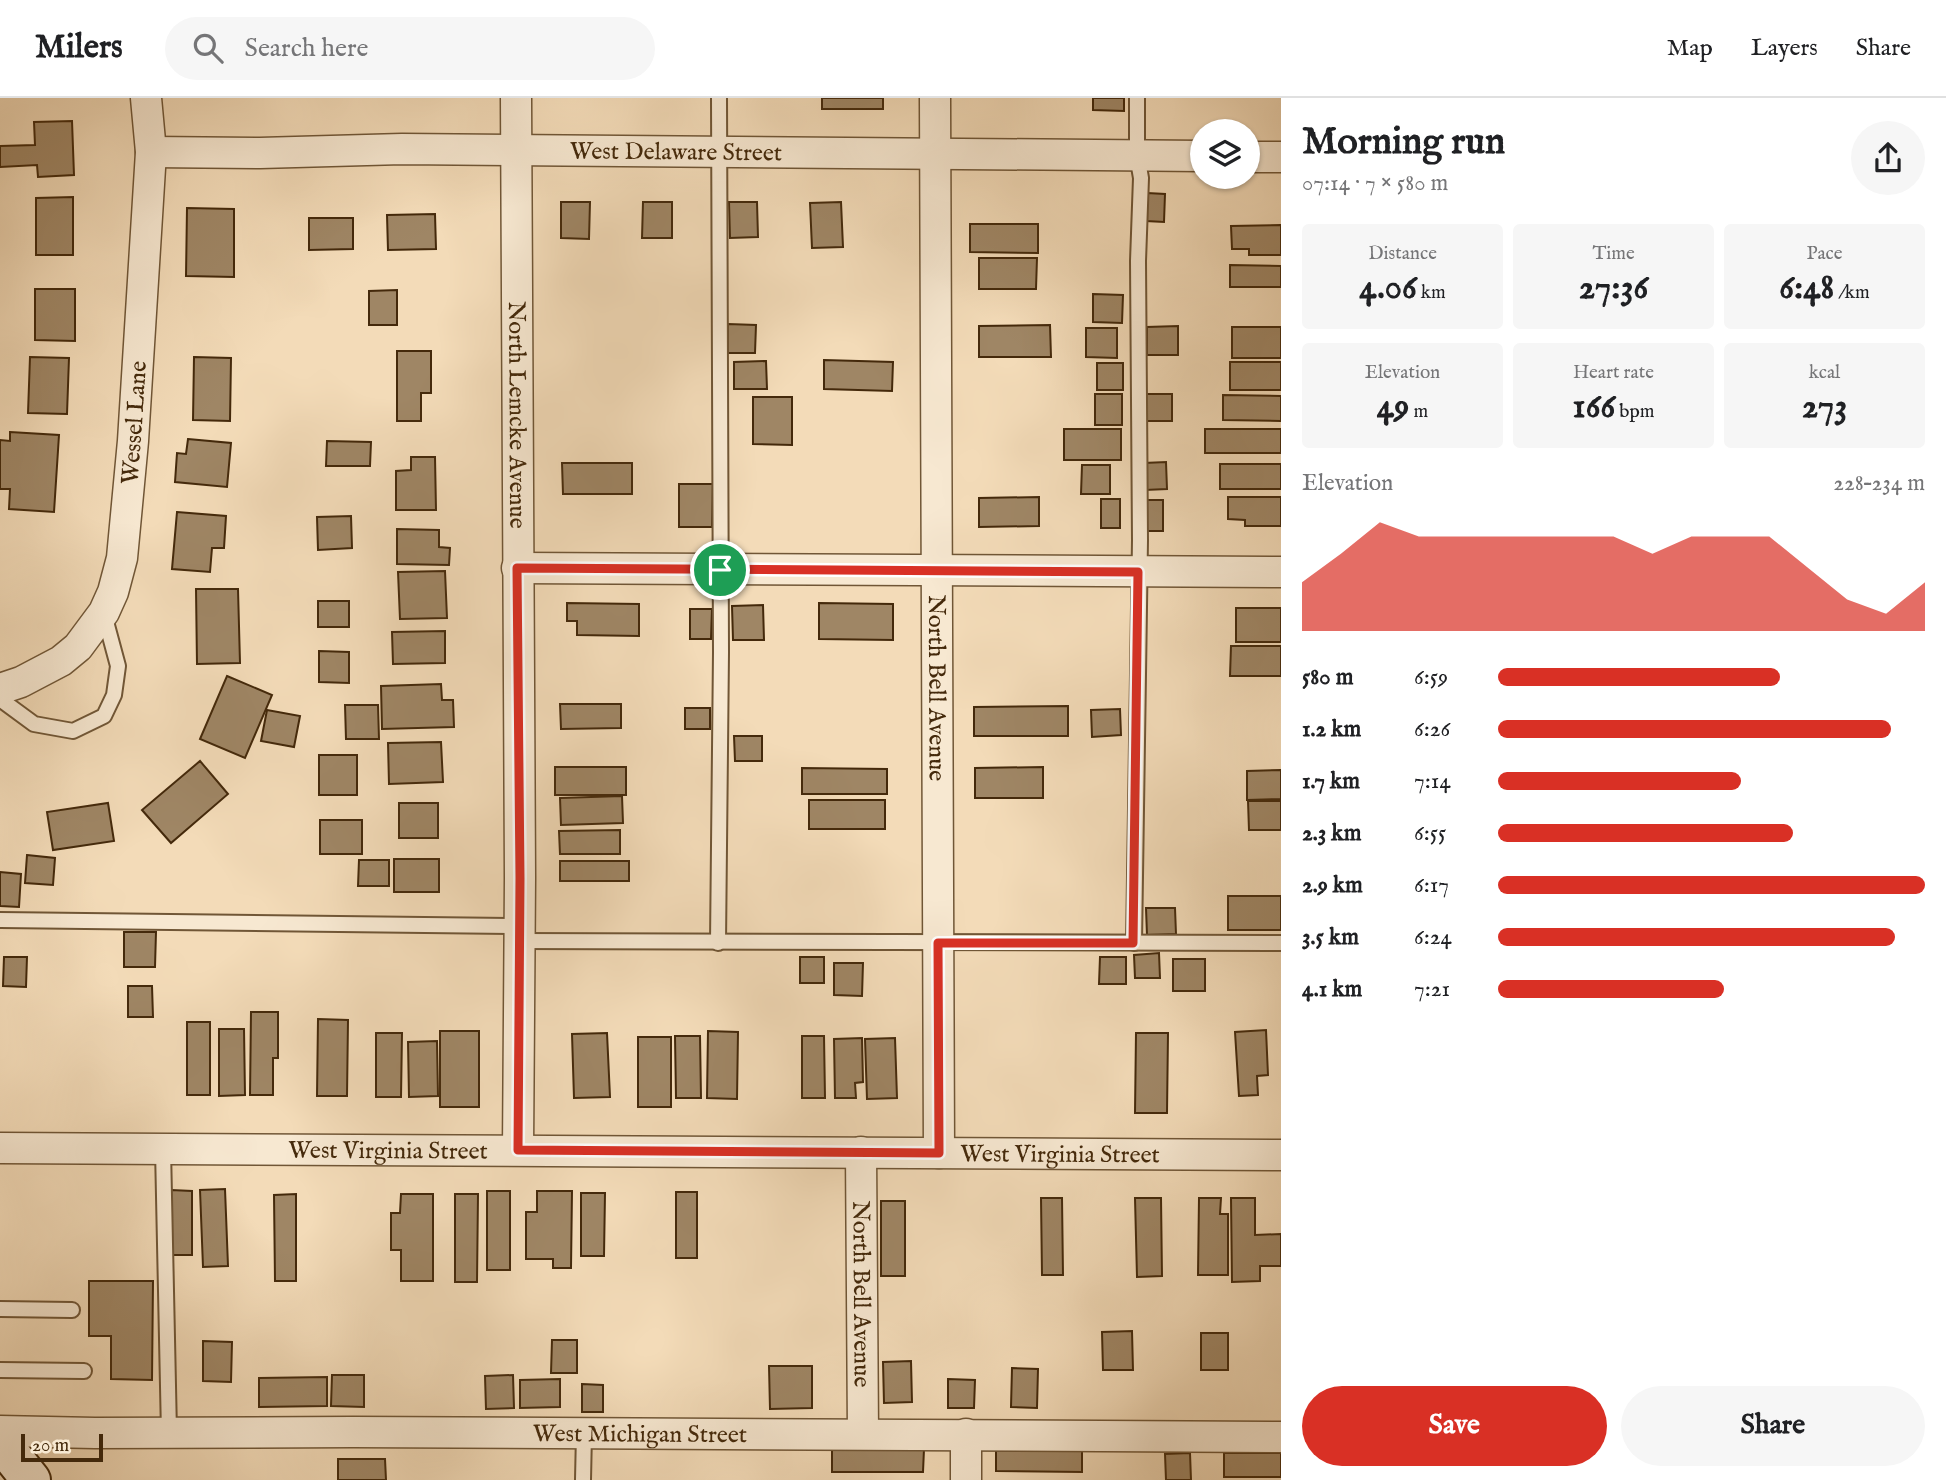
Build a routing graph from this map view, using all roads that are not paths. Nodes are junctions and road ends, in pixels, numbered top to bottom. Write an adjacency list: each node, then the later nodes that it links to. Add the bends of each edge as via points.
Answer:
1 (146, 98): 7 (street, Wessel Lane)
2 (516, 98): 6 (street, North Lemcke Avenue)
3 (719, 98): 8 (lane)
4 (935, 98): 9 (street, North Bell Avenue)
5 (1137, 98): 10 (lane)
6 (516, 151): 7 (street, West Delaware Street); 8 (street, West Delaware Street); 14 (street, North Lemcke Avenue)
7 (151, 152): 19 (street, Wessel Lane, via 122,558)
8 (720, 152): 9 (street, West Delaware Street); 15 (lane)
9 (935, 153): 10 (street, West Delaware Street); 16 (street, North Bell Avenue)
10 (1136, 155): 11 (street, West Delaware Street); 17 (lane, via 1140,178)
11 (1190, 156)
12 (1260, 157): 13 (street)
13 (1281, 157)
14 (517, 568): 15 (street); 23 (street, North Lemcke Avenue)
15 (720, 570): 16 (street); 24 (lane)
16 (935, 570): 17 (street); 25 (street, North Bell Avenue)
17 (1138, 572): 18 (street); 26 (lane)
18 (1281, 572)
19 (104, 612): 20 (street, Wessel Lane, via 85,640 61,661); 21 (lane, via 118,666 114,695 104,716 73,731 34,724)
20 (0, 689)
21 (0, 699)
22 (0, 920): 23 (lane)
23 (519, 934): 24 (lane); 30 (street, North Lemcke Avenue)
24 (718, 943): 25 (lane)
25 (938, 943): 26 (lane); 32 (street, North Bell Avenue)
26 (1133, 943): 27 (lane)
27 (1281, 943)
28 (0, 1148): 29 (street, West Virginia Street)
29 (163, 1149): 30 (street, West Virginia Street); 39 (lane)
30 (518, 1150): 31 (street, West Virginia Street)
31 (861, 1152): 32 (street, West Virginia Street); 41 (street, North Bell Avenue)
32 (939, 1153): 33 (street, West Virginia Street)
33 (1281, 1155)
34 (0, 1309): 35 (lane)
35 (72, 1310)
36 (0, 1370): 37 (lane)
37 (84, 1371)
38 (0, 1431): 39 (street, West Michigan Street)
39 (169, 1433): 40 (street, West Michigan Street)
40 (584, 1433): 41 (street, West Michigan Street); 46 (lane)
41 (863, 1434): 42 (street, West Michigan Street)
42 (966, 1434): 43 (street, West Michigan Street); 47 (street)
43 (1281, 1437)
44 (0, 1441): 45 (main road)
45 (31, 1480)
46 (583, 1480)
47 (966, 1480)

